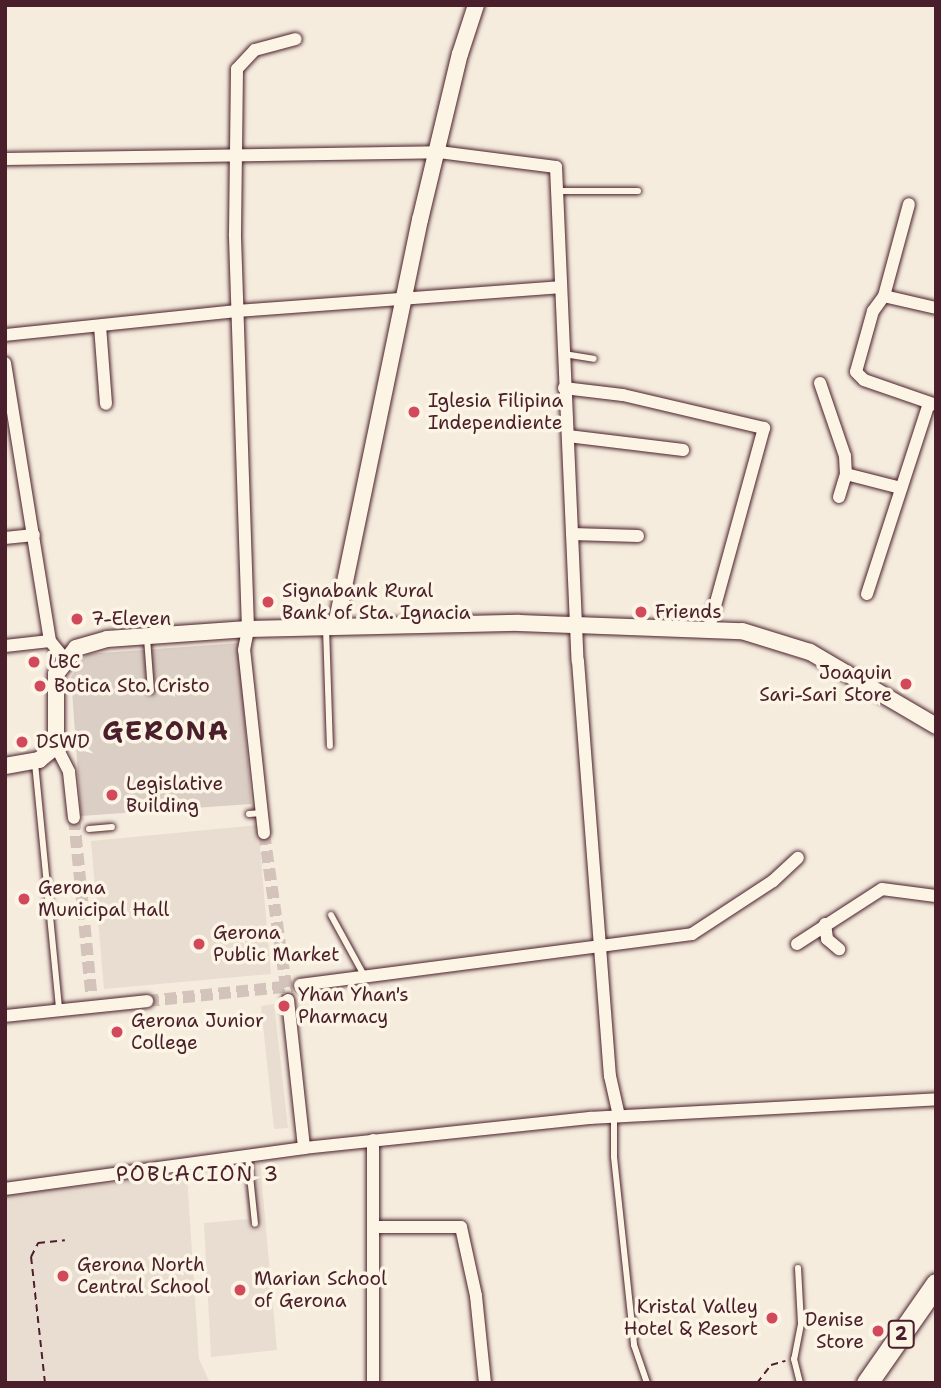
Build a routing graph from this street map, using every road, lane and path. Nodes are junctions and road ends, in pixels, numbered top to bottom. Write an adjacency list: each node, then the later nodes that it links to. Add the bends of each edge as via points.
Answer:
1 (477, 5): 3 (main road, via 460,54)
2 (296, 40): 4 (street, via 255,50 239,64)
3 (439, 152): 4 (street); 6 (street, via 553,166 558,170); 11 (main road)
4 (236, 154): 5 (street); 13 (street)
5 (5, 159)
6 (558, 191): 7 (lane); 9 (street)
7 (638, 191)
8 (909, 204): 10 (street)
9 (560, 287): 11 (street); 16 (street)
10 (884, 296): 12 (street); 22 (street, via 873,311 856,372 864,380)
11 (402, 300): 13 (street); 34 (main road)
12 (936, 308)
13 (236, 311): 14 (street); 36 (street)
14 (100, 326): 15 (street); 21 (street)
15 (5, 335)
16 (563, 354): 17 (lane); 20 (street)
17 (594, 359)
18 (5, 363): 29 (street)
19 (820, 383): 25 (street, via 845,456)
20 (564, 388): 23 (street); 35 (street, via 623,395 764,428)
21 (106, 404)
22 (932, 404): 26 (street)
23 (568, 436): 24 (street); 28 (street)
24 (683, 450)
25 (846, 474): 26 (street); 27 (street)
26 (901, 488): 32 (street)
27 (839, 497)
28 (572, 534): 30 (street); 33 (street)
29 (34, 535): 31 (street); 38 (street)
30 (638, 536)
31 (5, 538)
32 (867, 594)
33 (577, 624): 34 (main road); 35 (main road); 56 (street)
34 (331, 626): 36 (main road); 44 (lane)
35 (709, 628): 42 (main road, via 792,644)
36 (248, 629): 37 (main road); 50 (street, via 244,661 255,814)
37 (147, 636): 40 (main road, via 89,642); 41 (lane)
38 (50, 641): 39 (street); 40 (street)
39 (5, 646)
40 (64, 658): 43 (main road, via 55,683)
41 (151, 691)
42 (936, 726)
43 (56, 746): 45 (main road); 47 (street, via 69,772)
44 (330, 746)
45 (35, 761): 46 (main road); 64 (lane)
46 (5, 766)
47 (74, 818)
48 (112, 827): 49 (lane)
49 (89, 829)
50 (264, 833)
51 (799, 858): 56 (street, via 701,932)
52 (936, 896): 54 (street, via 882,889)
53 (331, 915): 58 (lane)
54 (825, 924): 55 (street); 57 (street, via 827,939)
55 (797, 944)
56 (602, 946): 58 (street); 67 (street)
57 (839, 949)
58 (365, 977): 59 (street)
59 (300, 985)
60 (91, 992): 63 (street)
61 (288, 1000): 69 (street)
62 (146, 1001): 63 (street)
63 (93, 1007): 64 (street)
64 (59, 1009): 65 (street)
65 (5, 1016)
66 (936, 1099): 67 (street)
67 (617, 1117): 68 (street); 81 (lane, via 614,1157 633,1332)
68 (373, 1140): 69 (street); 73 (street)
69 (304, 1148): 70 (street)
70 (248, 1157): 71 (street); 72 (lane)
71 (5, 1189)
72 (255, 1224)
73 (374, 1227): 79 (street, via 370,1275); 80 (street, via 461,1227 476,1296)
74 (65, 1240): 78 (path, via 38,1243 32,1257)
75 (798, 1268): 77 (lane, via 801,1324)
76 (936, 1284): 84 (highway, 2)
77 (794, 1359): 82 (path, via 771,1365); 83 (lane)
78 (46, 1383)
79 (373, 1383)
80 (485, 1383)
81 (647, 1383)
82 (757, 1383)
83 (800, 1383)
84 (867, 1383)

